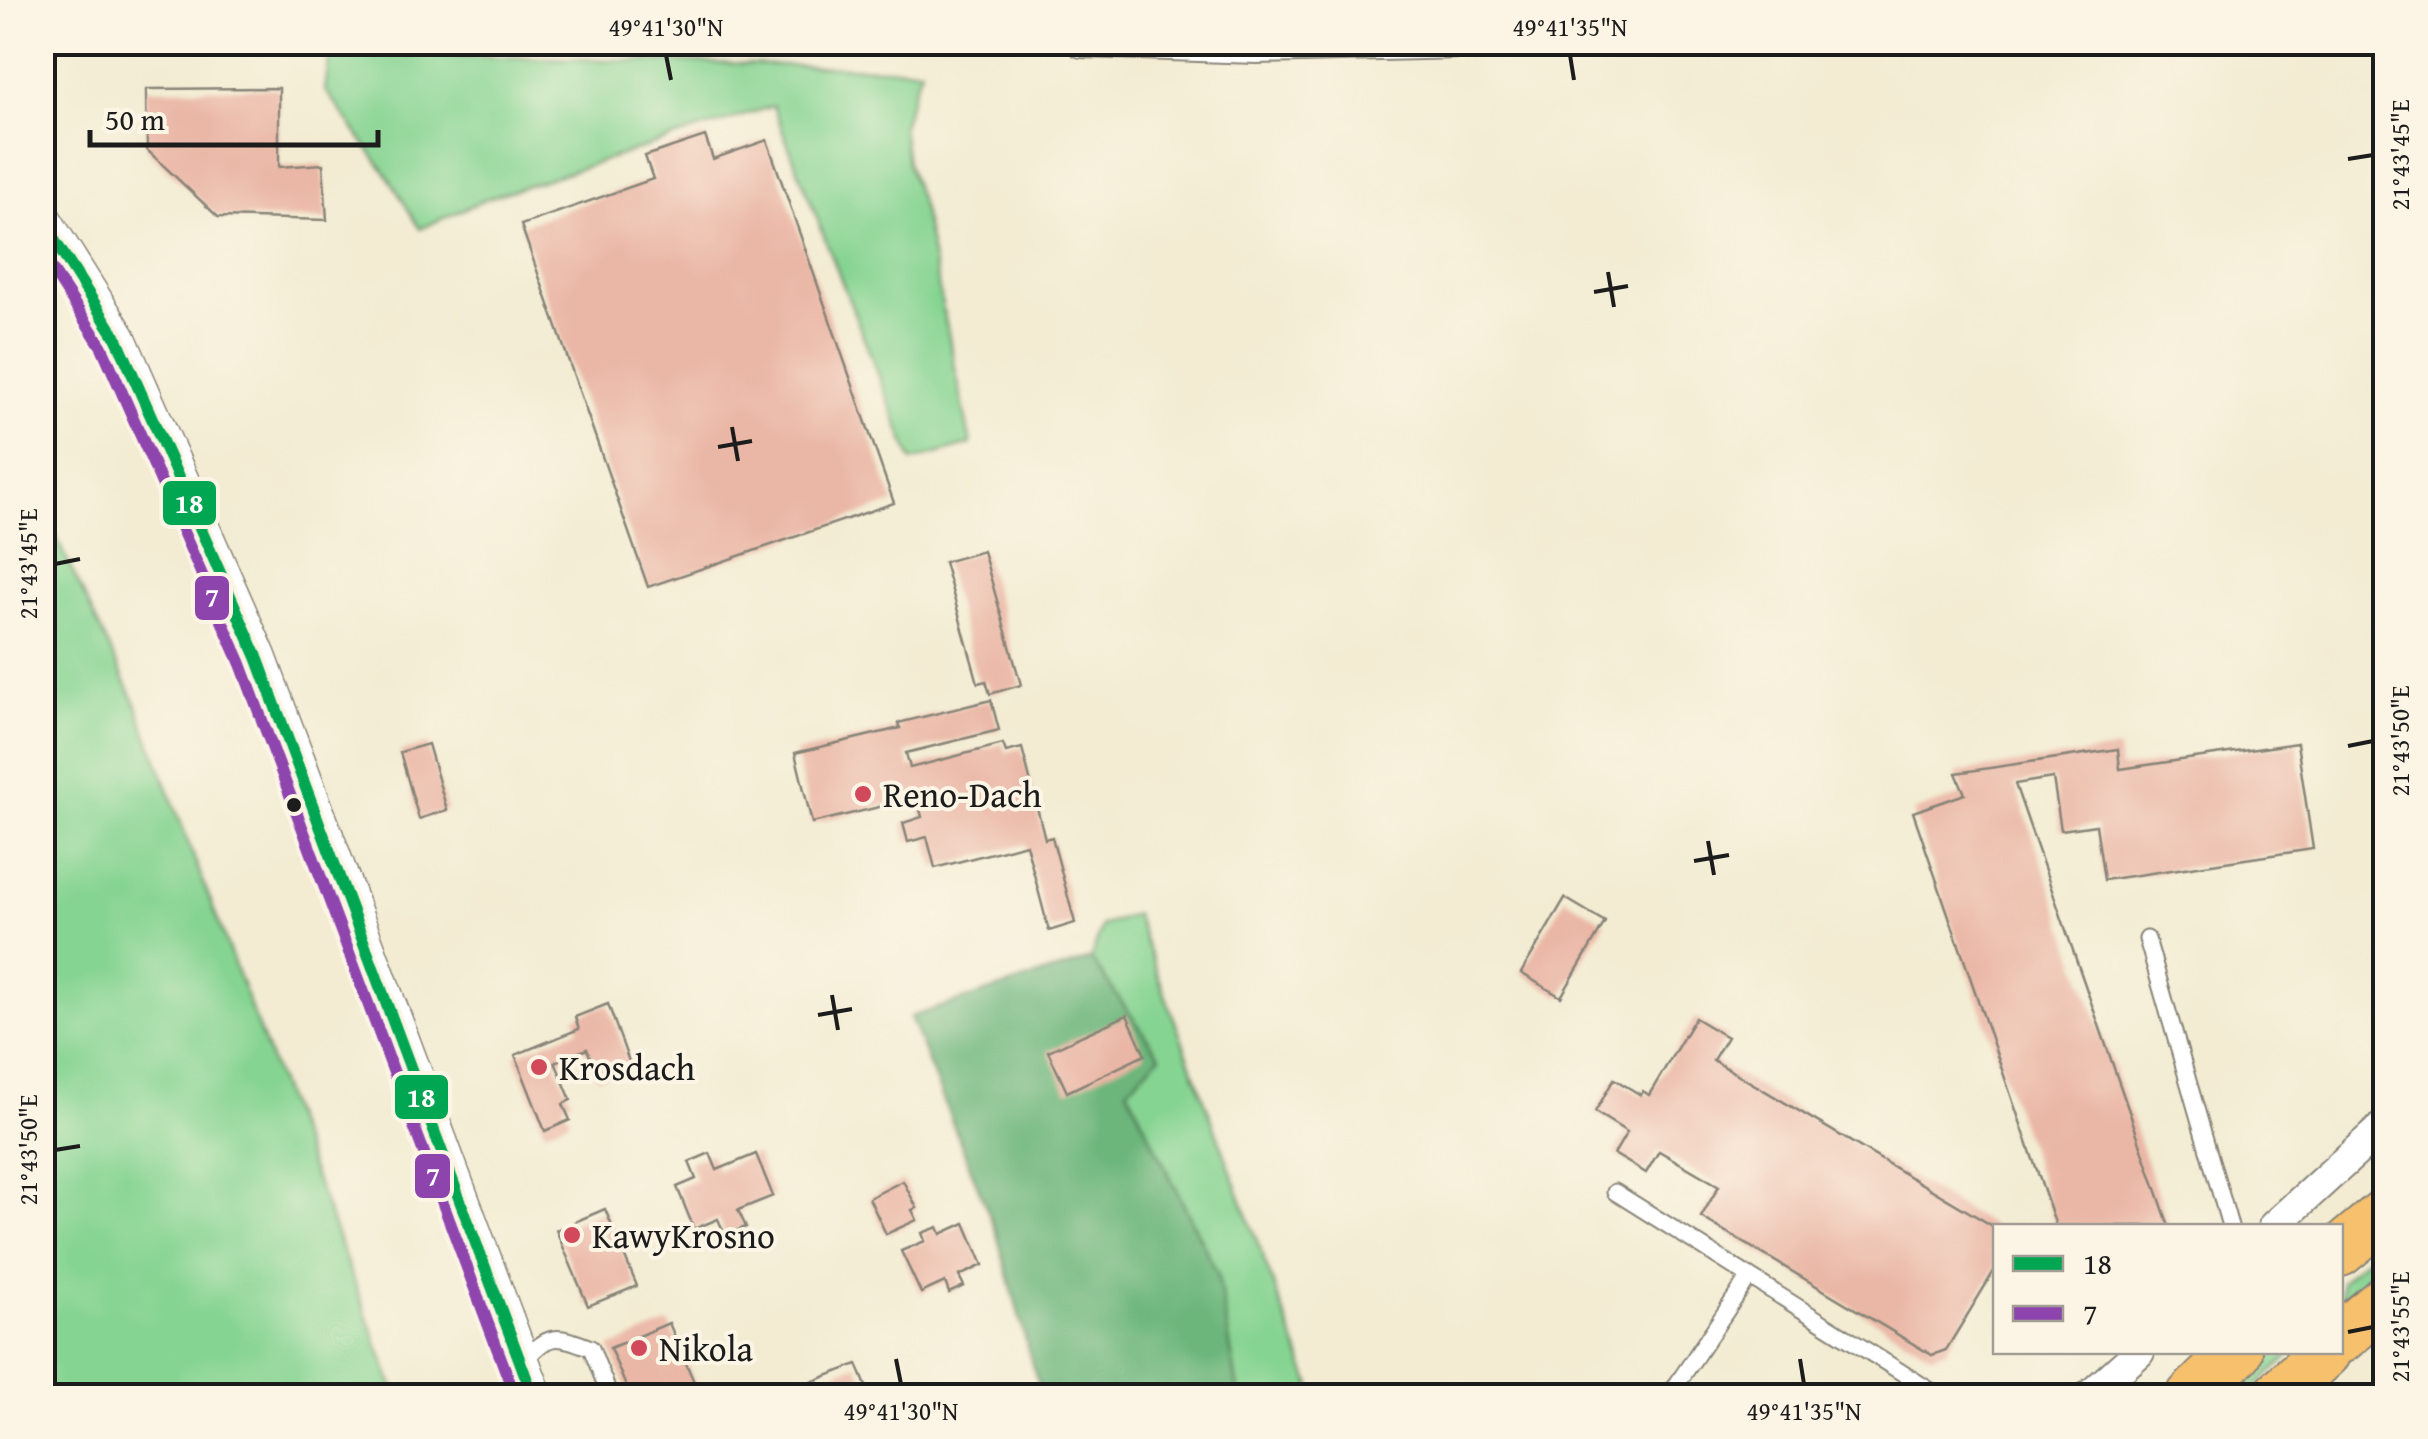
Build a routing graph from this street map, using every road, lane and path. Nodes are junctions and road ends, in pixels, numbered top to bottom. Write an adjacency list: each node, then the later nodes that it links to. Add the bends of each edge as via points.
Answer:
1 (1082, 42): 3 (street, via 1256,48)
2 (1502, 42): 3 (street)
3 (1486, 43)
4 (42, 220): 19 (street, via 118,338 257,657)
5 (2147, 939): 9 (lane)
6 (2386, 1124): 10 (street)
7 (1615, 1192): 12 (lane)
8 (2386, 1213): 11 (main road)
9 (2229, 1224)
10 (2276, 1224)
11 (2343, 1248)
12 (1749, 1277): 21 (lane); 22 (lane)
13 (2386, 1300): 14 (main road)
14 (2343, 1336)
15 (2137, 1354): 23 (street)
16 (2235, 1354): 24 (main road)
17 (2323, 1354): 25 (main road)
18 (2386, 1376): 26 (path)
19 (527, 1381): 20 (lane, via 550,1338 562,1337 591,1348)
20 (610, 1396)
21 (1669, 1396)
22 (1939, 1396)
23 (2090, 1396)
24 (2192, 1396)
25 (2278, 1396)
26 (2362, 1396)

